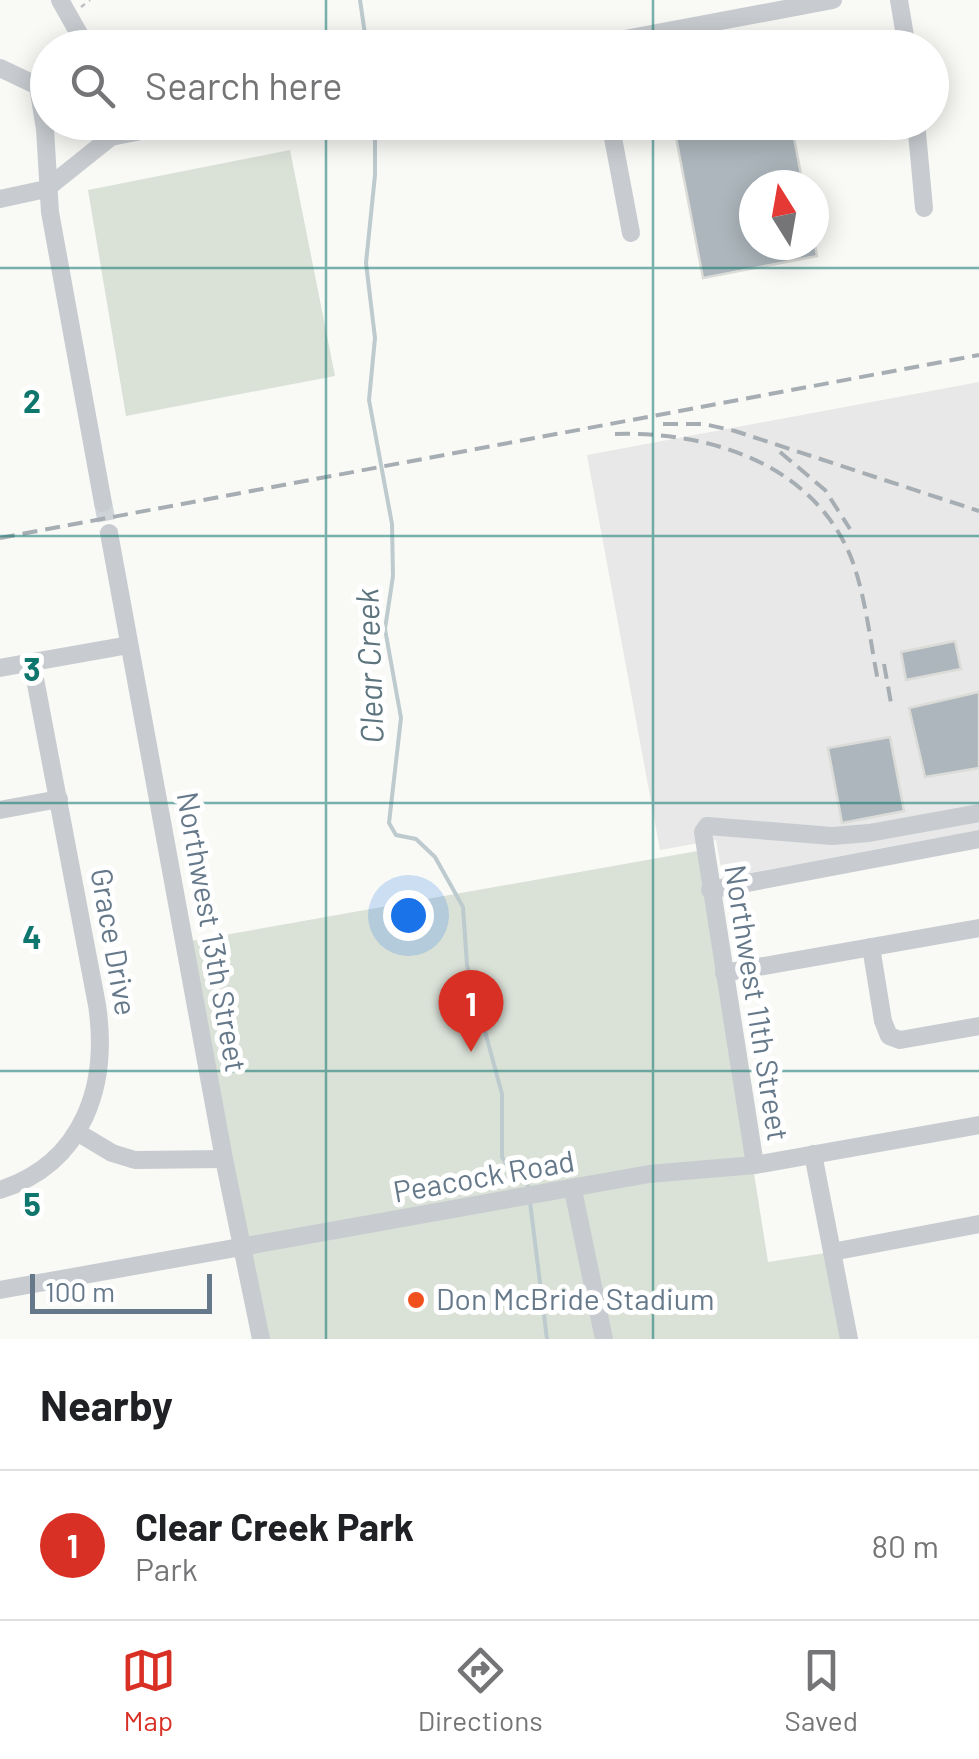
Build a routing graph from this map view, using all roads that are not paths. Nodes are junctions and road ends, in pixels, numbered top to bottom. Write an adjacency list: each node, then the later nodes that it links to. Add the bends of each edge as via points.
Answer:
1 (60, 0): 5 (street)
2 (833, 0): 4 (street)
3 (899, 0): 7 (street)
4 (757, 7): 6 (street)
5 (77, 30)
6 (658, 30)
7 (904, 30)
8 (0, 68): 9 (street)
9 (30, 82)
10 (45, 140): 14 (street)
11 (99, 140): 14 (street)
12 (614, 140): 17 (street)
13 (918, 140): 16 (street)
14 (46, 189): 15 (street); 18 (street)
15 (0, 199)
16 (924, 208)
17 (632, 233)
18 (103, 503)
19 (109, 534): 20 (street, Northwest 13th Street)
20 (129, 645): 21 (street); 35 (street, Northwest 13th Street)
21 (32, 663): 22 (street); 23 (street, Grace Drive)
22 (0, 668)
23 (58, 800): 24 (street); 33 (street, Grace Drive, via 102,1038 92,1102)
24 (0, 810)
25 (979, 813): 27 (street, Northwest 11th Street, via 832,836 708,826 702,832)
26 (979, 839): 27 (street)
27 (710, 890): 30 (street, Northwest 11th Street)
28 (979, 928): 29 (street)
29 (871, 947): 30 (street); 31 (street, via 889,1036 900,1040)
30 (724, 973): 36 (street, Northwest 11th Street)
31 (979, 1026)
32 (979, 1125): 34 (street, Peacock Road)
33 (77, 1132): 35 (street, via 135,1160); 37 (street, Grace Drive, via 33,1174)
34 (813, 1154): 36 (street, Peacock Road); 41 (street, Northwest 11th Street)
35 (224, 1159): 40 (street, Northwest 13th Street)
36 (755, 1165): 38 (street, Peacock Road, via 650,1174)
37 (0, 1190)
38 (569, 1190): 40 (street, Peacock Road); 44 (street)
39 (979, 1224): 41 (street)
40 (244, 1247): 42 (street, Peacock Road); 43 (street, Northwest 13th Street)
41 (832, 1252): 45 (street, Northwest 11th Street)
42 (0, 1290)
43 (261, 1339)
44 (604, 1339)
45 (850, 1339)

